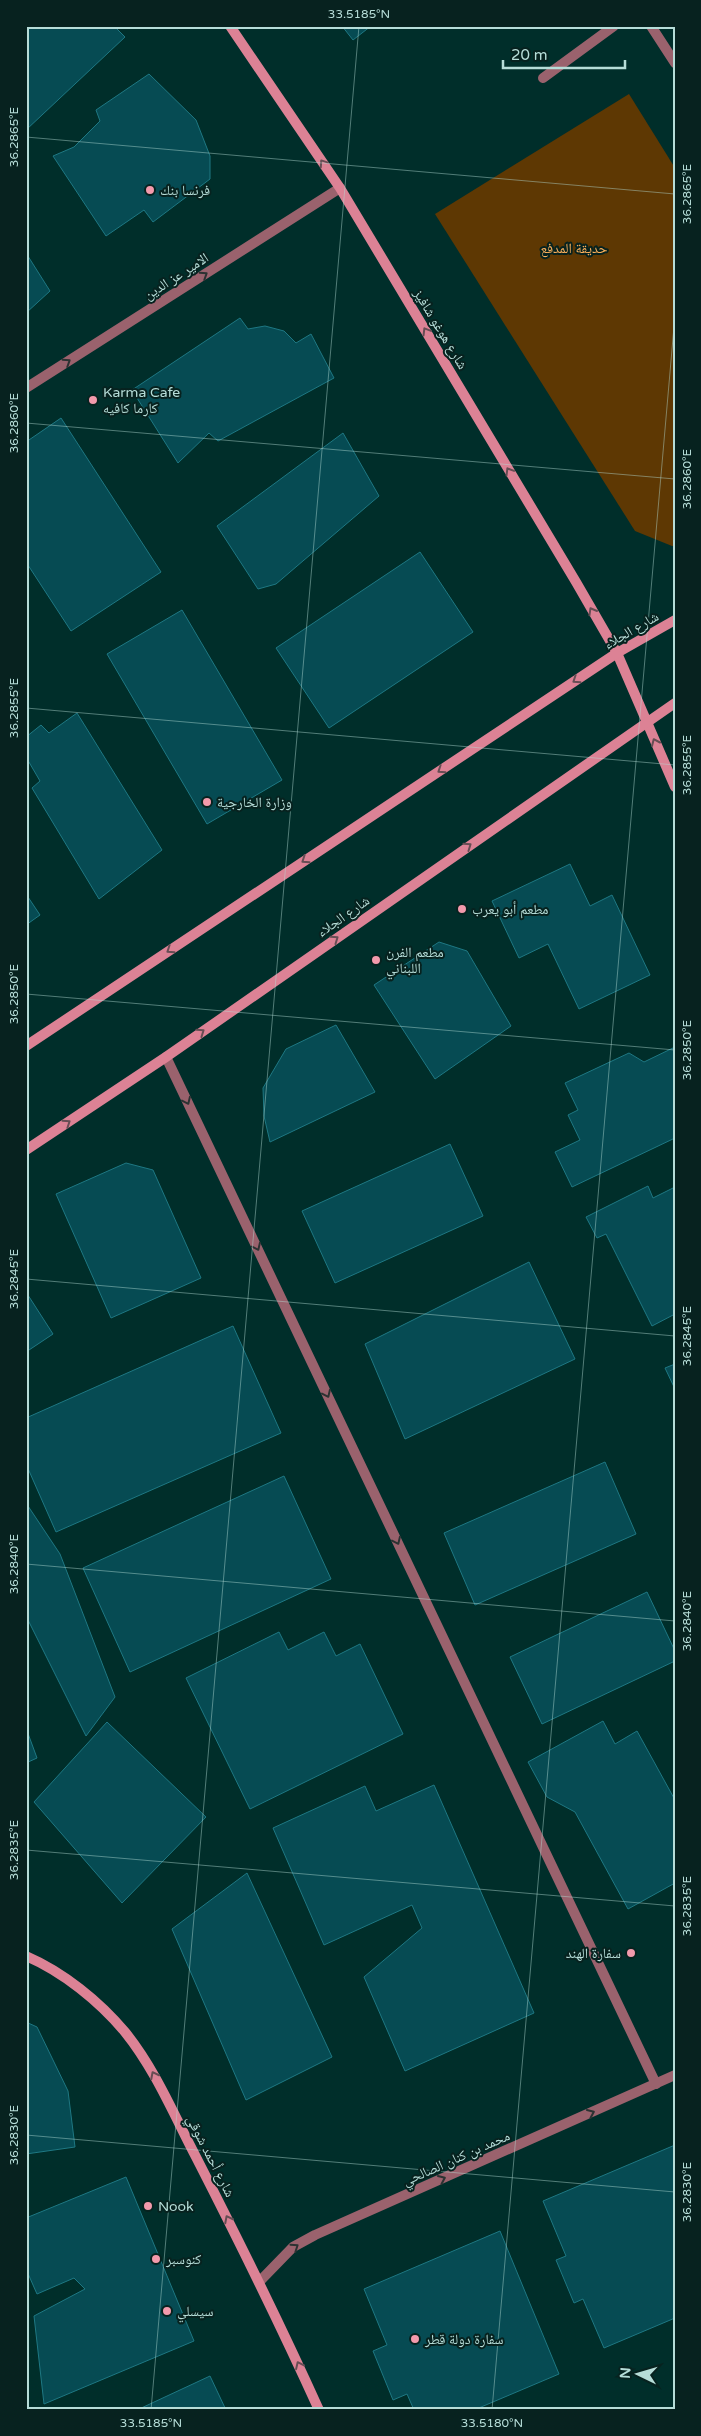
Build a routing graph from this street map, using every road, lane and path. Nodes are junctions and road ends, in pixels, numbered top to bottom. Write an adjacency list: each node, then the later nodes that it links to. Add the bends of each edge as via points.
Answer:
1 (230, 26): 6 (main road, شارع هوغو شافيز, one-way to 1)
2 (614, 26): 5 (street)
3 (651, 26): 4 (street)
4 (675, 63)
5 (543, 78)
6 (340, 188): 7 (street, الامير عز الدين, one-way to 6); 9 (main road, شارع هوغو شافيز, one-way to 6)
7 (26, 388)
8 (675, 620): 9 (main road, شارع الجلاء)
9 (617, 653): 11 (main road, شارع هوغو شافيز); 13 (main road, شارع الجلاء, one-way to 13)
10 (675, 703): 11 (main road, شارع الجلاء)
11 (646, 721): 12 (main road, شارع هوغو شافيز, one-way to 11); 14 (main road, شارع الجلاء, one-way to 11)
12 (675, 787)
13 (26, 1046)
14 (166, 1057): 15 (main road, شارع الجلاء, one-way to 14); 18 (street, one-way to 18)
15 (26, 1150)
16 (26, 1956): 19 (main road, شارع أحمد شوقي, one-way to 16, via 149,2065 125,2032 96,2002 64,1977)
17 (675, 2075): 18 (street, محمد بن كنان الصالحي)
18 (656, 2084): 19 (street, محمد بن كنان الصالحي, one-way to 18, via 293,2248 315,2235)
19 (260, 2281): 20 (main road, شارع أحمد شوقي, one-way to 19)
20 (319, 2410)

